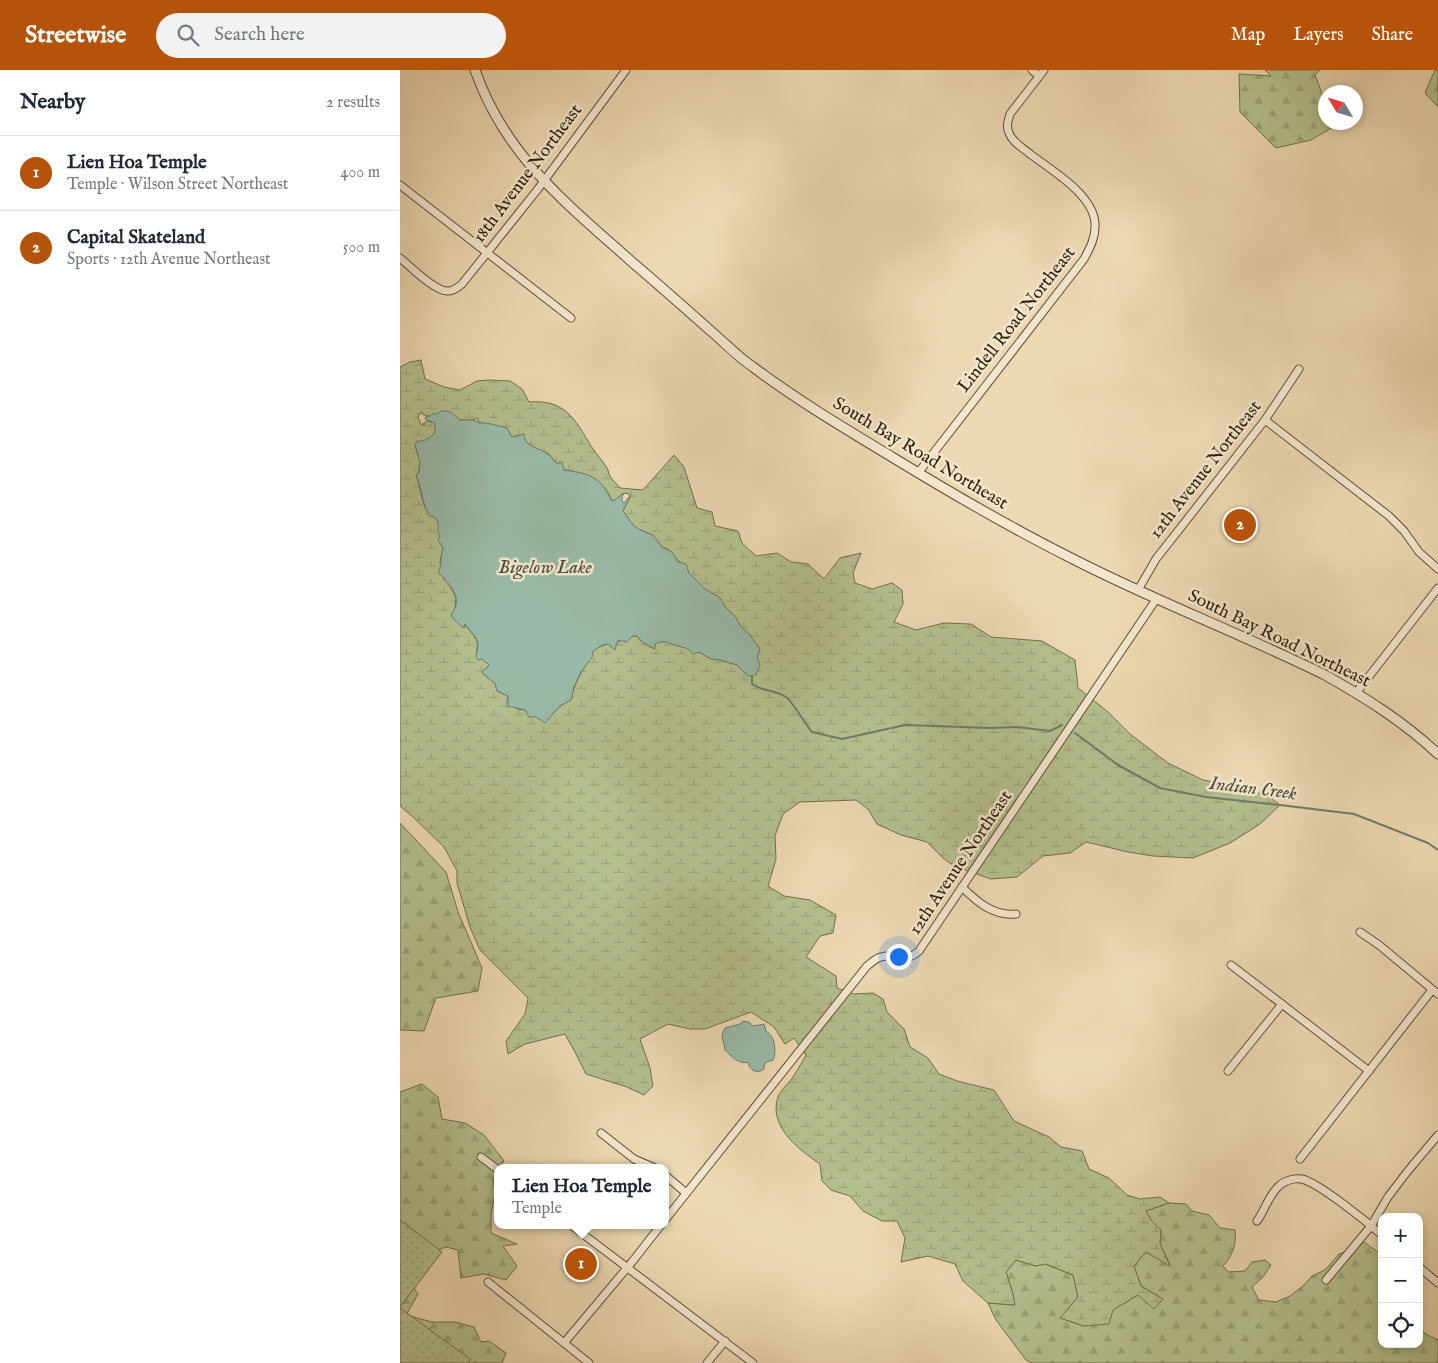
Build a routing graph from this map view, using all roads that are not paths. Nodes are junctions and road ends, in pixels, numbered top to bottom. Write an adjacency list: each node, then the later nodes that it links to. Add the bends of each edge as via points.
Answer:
1 (475, 70): 6 (street, South Bay Road Northeast, via 486,98 507,134)
2 (626, 70): 6 (street, 18th Avenue Northeast)
3 (1032, 70): 5 (street)
4 (1044, 70): 5 (street, Lindell Road Northeast)
5 (1039, 76): 13 (street, Lindell Road Northeast, via 1010,114 1008,130 1017,144 1085,200 1095,223 1092,246)
6 (544, 181): 8 (street, 18th Avenue Northeast); 13 (street, South Bay Road Northeast, via 750,366)
7 (400, 185): 8 (street)
8 (488, 252): 9 (street, 18th Avenue Northeast, via 462,284 449,291 436,287); 10 (street)
9 (400, 258)
10 (571, 318)
11 (1299, 369): 12 (street, 12th Avenue Northeast)
12 (1265, 420): 14 (street, via 1389,516 1418,552); 16 (street, 12th Avenue Northeast, via 1156,558)
13 (918, 473): 16 (street, South Bay Road Northeast, via 1008,526)
14 (1438, 569)
15 (1438, 588): 18 (street)
16 (1138, 590): 17 (street, South Bay Road Northeast)
17 (1157, 598): 18 (street, South Bay Road Northeast); 20 (street, 12th Avenue Northeast)
18 (1356, 692): 19 (street, South Bay Road Northeast)
19 (1438, 754)
20 (962, 887): 21 (street, via 991,910); 35 (street, 12th Avenue Northeast, via 919,951 908,958 880,957 864,970)
21 (1016, 914)
22 (1360, 932): 24 (street)
23 (1231, 965): 25 (street)
24 (1435, 992): 26 (street)
25 (1282, 1004): 26 (street); 27 (street)
26 (1369, 1071): 31 (street)
27 (1228, 1072)
28 (602, 1134): 32 (street)
29 (1438, 1135): 38 (street, via 1388,1197)
30 (481, 1157): 33 (street)
31 (1300, 1160)
32 (646, 1164)
33 (494, 1167)
34 (669, 1178): 35 (street)
35 (686, 1193): 36 (street, 12th Avenue Northeast)
36 (669, 1215)
37 (1257, 1221): 38 (street, via 1281,1184 1303,1179)
38 (1371, 1226): 41 (street); 44 (street)
39 (577, 1229): 42 (street)
40 (658, 1229): 42 (street)
41 (1378, 1232)
42 (627, 1267): 47 (street); 48 (street)
43 (1423, 1270): 46 (street)
44 (1326, 1280)
45 (488, 1282): 48 (street)
46 (1438, 1283)
47 (724, 1341): 50 (street); 51 (street)
48 (564, 1343): 49 (street)
49 (589, 1363)
50 (707, 1363)
51 (753, 1363)

